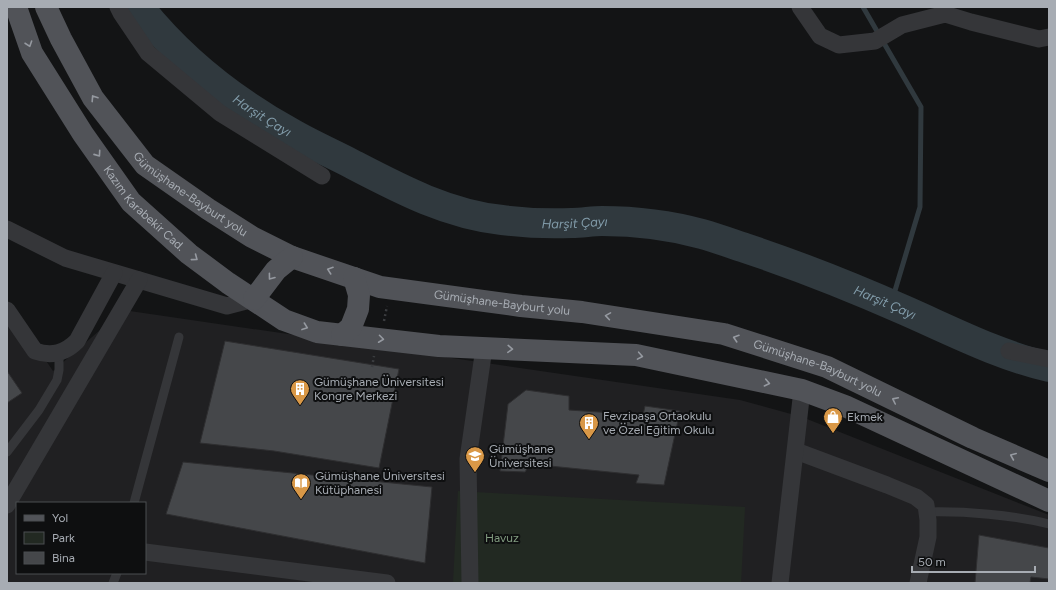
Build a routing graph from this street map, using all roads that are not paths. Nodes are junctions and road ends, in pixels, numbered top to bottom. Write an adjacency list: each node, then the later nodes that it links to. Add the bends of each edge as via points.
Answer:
1 (16, 7): 12 (main road, Kazım Karabekir Cad., one-way to 12, via 32,53 83,134 131,202 189,254)
2 (46, 7): 8 (main road, Gümüşhane-Bayburt yolu, one-way to 2, via 252,237 145,165 93,98)
3 (118, 7): 6 (street, via 148,53 220,113)
4 (800, 7): 5 (street, via 820,36 839,45 875,42 902,25 945,14 1039,39)
5 (1049, 37)
6 (322, 176)
7 (7, 229): 9 (street, via 65,258)
8 (292, 257): 10 (main road, Gümüşhane-Bayburt yolu, one-way to 8); 12 (main road, one-way to 12, via 276,270)
9 (114, 273): 11 (street); 18 (street, via 77,341)
10 (354, 278): 14 (main road, via 359,294 358,309 351,327); 23 (main road, Gümüşhane-Bayburt yolu, one-way to 10, via 972,438 828,367 724,334 582,312 380,287)
11 (139, 280): 12 (street, via 227,306); 26 (street)
12 (254, 299): 14 (main road, Kazım Karabekir Cad., one-way to 14, via 284,320 317,332)
13 (7, 310): 18 (street, via 35,351)
14 (342, 335): 16 (main road, Gümüşhane-Bayburt yolu, one-way to 16, via 440,346)
15 (179, 338): 25 (lane)
16 (484, 348): 20 (main road, Gümüşhane-Bayburt yolu, one-way to 20, via 636,355); 31 (street, via 468,459)
17 (1009, 351): 19 (street)
18 (59, 353): 22 (lane, via 57,380 39,410)
19 (1049, 359)
20 (802, 390): 21 (street); 24 (main road, Gümüşhane-Bayburt yolu, via 845,406)
21 (796, 451): 27 (street, via 916,497 926,505); 32 (street)
22 (7, 452)
23 (1049, 471)
24 (1049, 501)
25 (134, 502)
26 (7, 505)
27 (927, 512): 28 (lane, via 949,511); 33 (street, via 928,537)
28 (1049, 524)
29 (146, 552): 30 (street)
30 (386, 583)
31 (470, 583)
32 (780, 583)
33 (918, 583)

